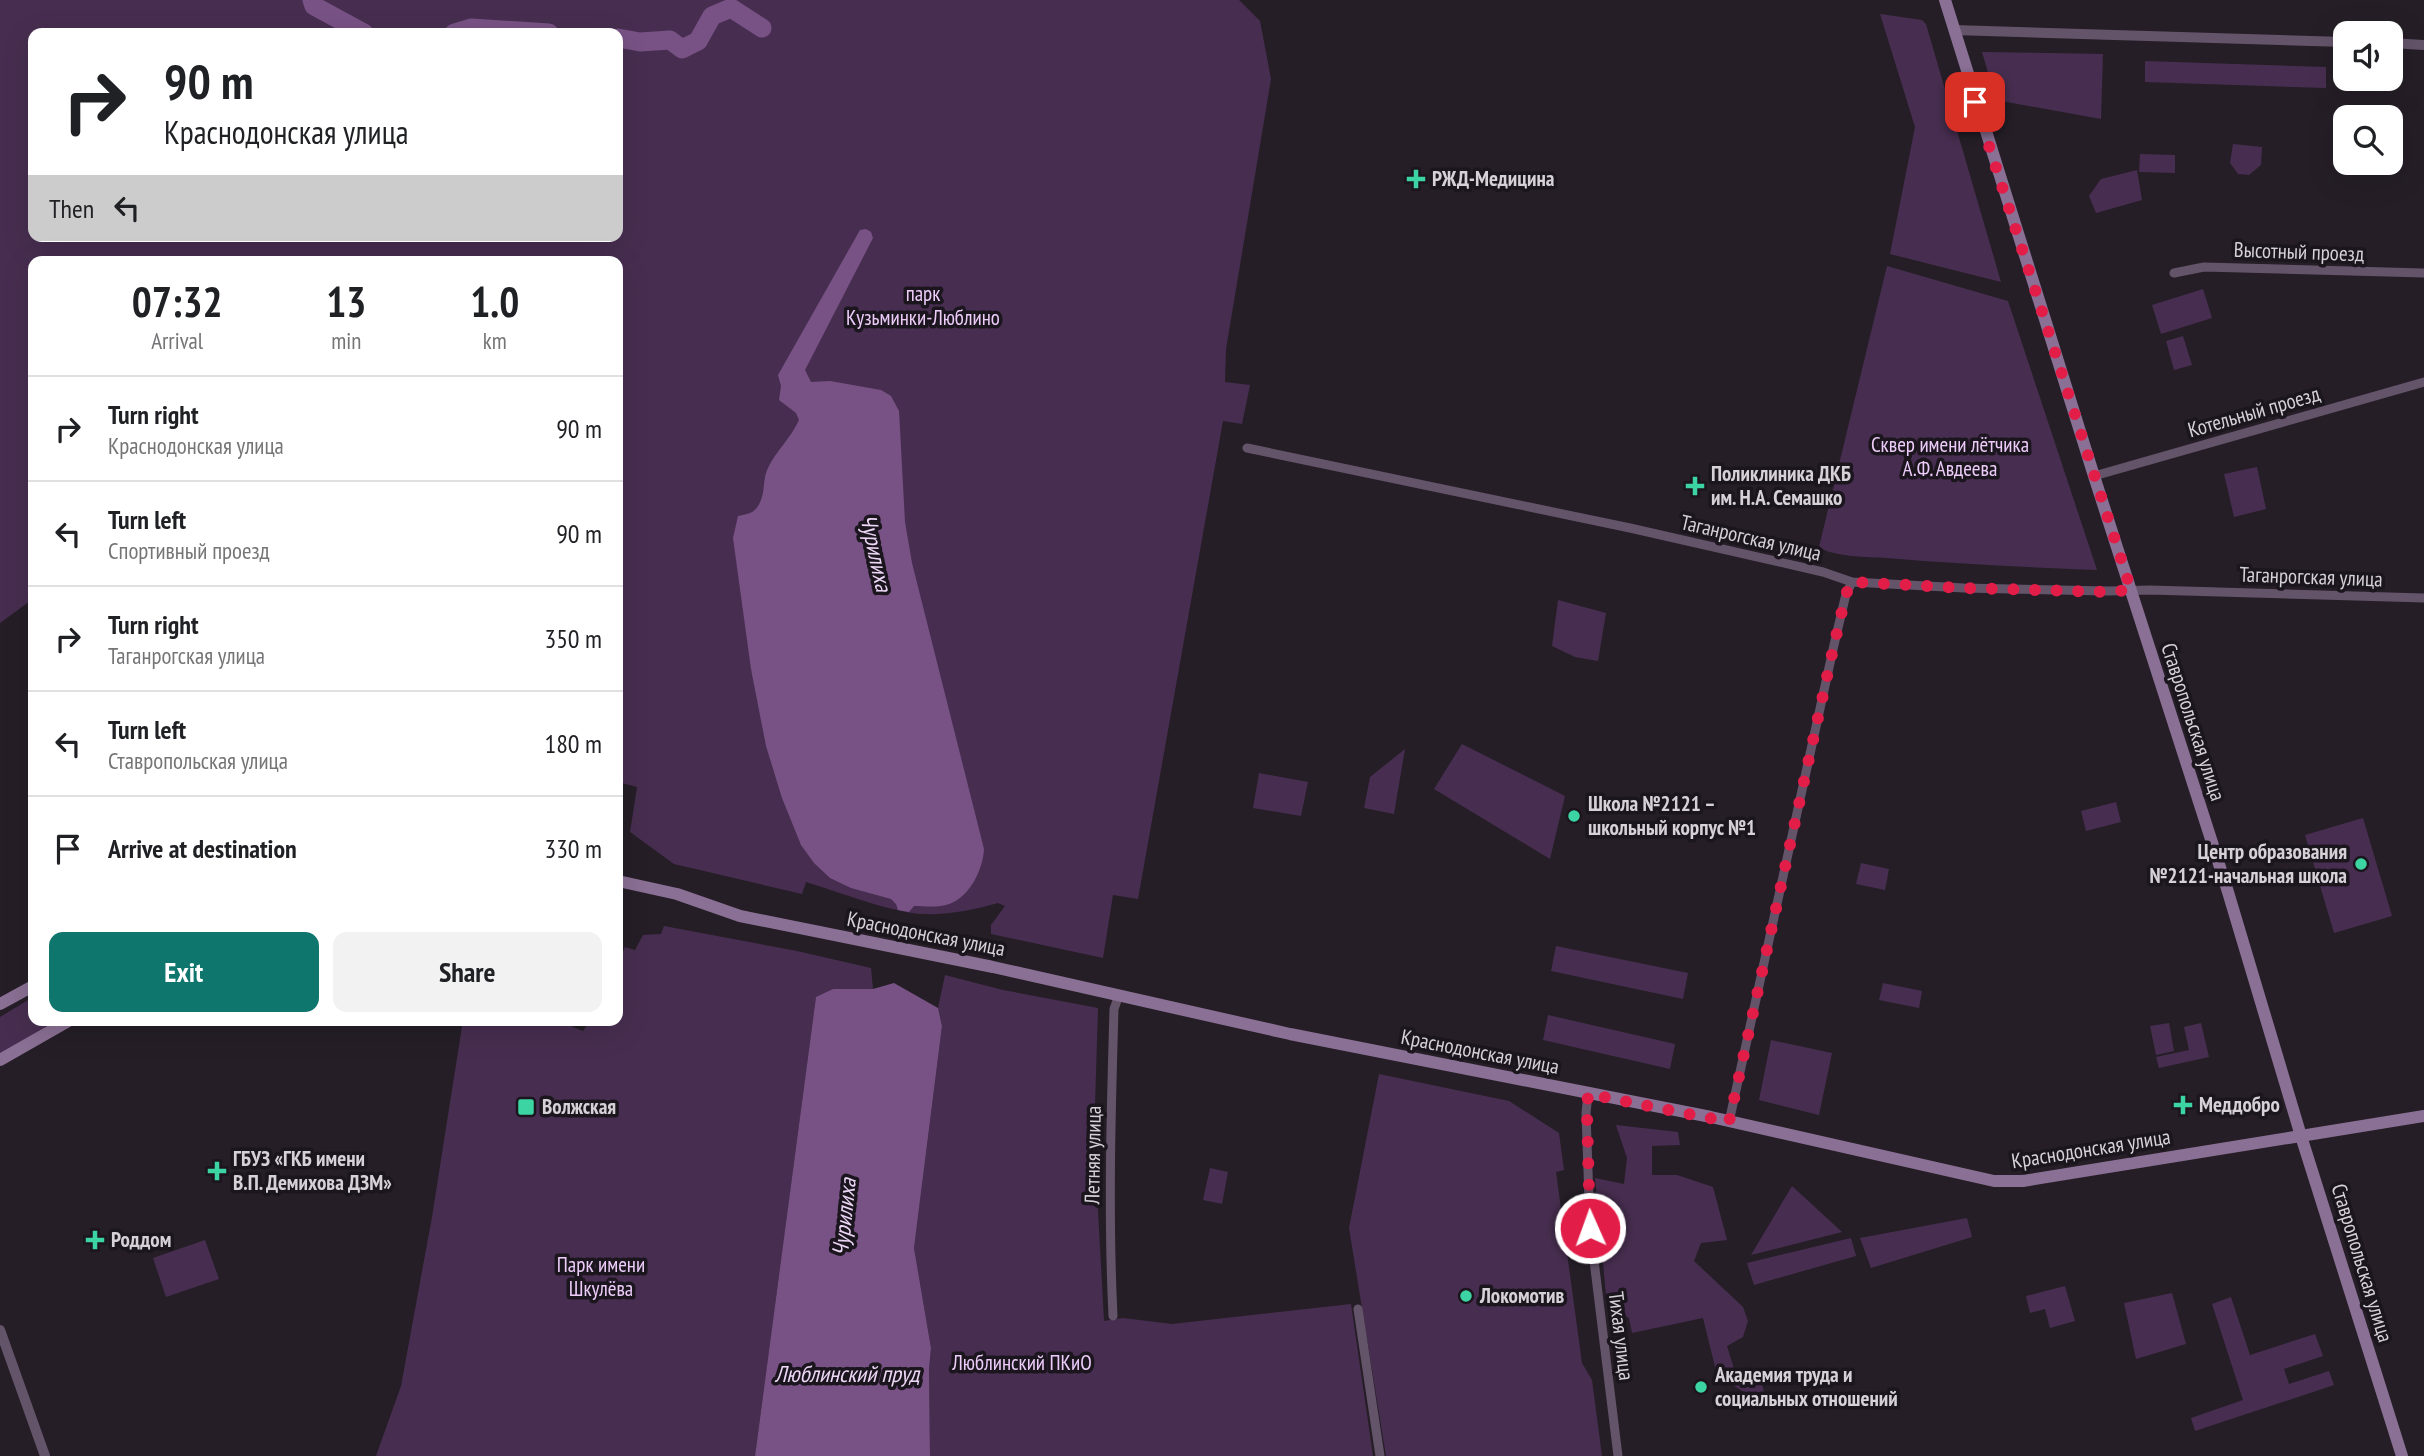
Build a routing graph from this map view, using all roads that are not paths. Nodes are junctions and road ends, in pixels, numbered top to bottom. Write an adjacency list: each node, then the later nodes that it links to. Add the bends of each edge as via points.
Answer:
1 (1945, 0): 2 (main road, Ставропольская улица)
2 (1954, 30): 3 (street); 10 (main road, Ставропольская улица)
3 (2333, 42)
4 (2403, 44): 5 (street)
5 (2424, 45)
6 (2174, 273): 7 (street, Высотный проезд, via 2204,267)
7 (2424, 273)
8 (2424, 382): 10 (street, Котельный проезд)
9 (1247, 448): 11 (street, Таганрогская улица, via 1630,528)
10 (2094, 476): 12 (main road, Ставропольская улица)
11 (1852, 582): 12 (street, Таганрогская улица); 22 (street, via 1834,645)
12 (2131, 590): 13 (street, Таганрогская улица); 23 (main road, Ставропольская улица)
13 (2424, 598)
14 (623, 882): 16 (main road, Краснодонская улица, via 677,894 740,916)
15 (28, 989): 17 (main road)
16 (1119, 995): 20 (main road, Краснодонская улица); 25 (street, Летняя улица, via 1114,1009 1111,1104)
17 (0, 1004)
18 (59, 1026): 19 (main road)
19 (0, 1059)
20 (1588, 1094): 22 (main road, Краснодонская улица); 29 (street, Тихая улица, via 1590,1228)
21 (2424, 1116): 23 (main road, Краснодонская улица)
22 (1729, 1122): 23 (main road, Краснодонская улица, via 2008,1182)
23 (2301, 1136): 30 (main road, Ставропольская улица)
24 (1358, 1309): 28 (street)
25 (1112, 1316)
26 (0, 1330): 27 (street)
27 (45, 1456)
28 (1380, 1456)
29 (1618, 1456)
30 (2402, 1456)

